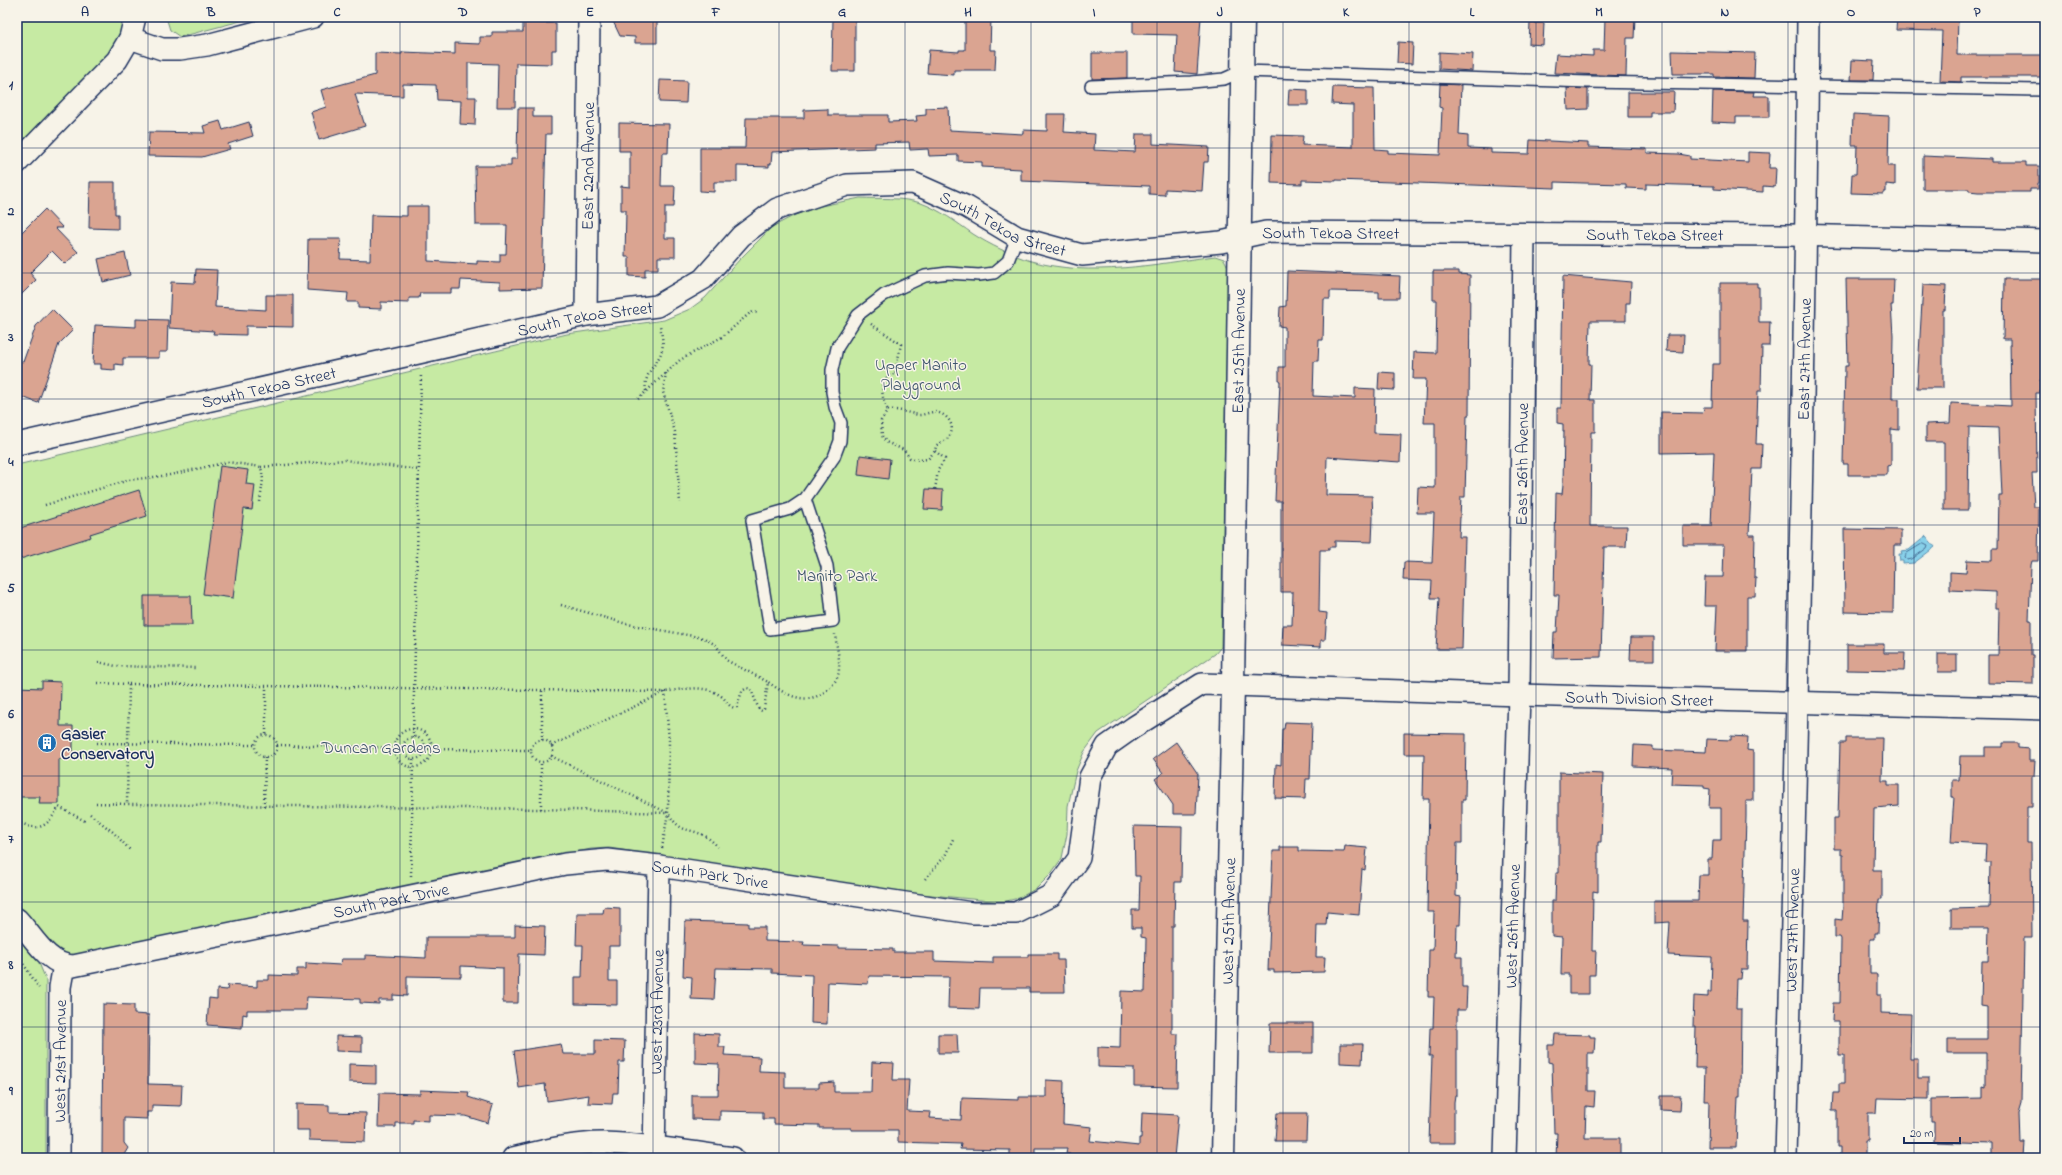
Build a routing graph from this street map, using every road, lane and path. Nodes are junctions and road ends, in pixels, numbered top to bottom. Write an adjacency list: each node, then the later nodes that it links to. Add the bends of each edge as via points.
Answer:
1 (135, 17): 6 (street)
2 (313, 17): 6 (street, via 180,50 157,47)
3 (589, 17): 20 (street, East 22nd Avenue)
4 (1243, 17): 7 (street, East 25th Avenue)
5 (1808, 17): 8 (street, East 27th Avenue)
6 (130, 38): 11 (street, via 108,70)
7 (1242, 71): 8 (lane, via 1588,82); 9 (lane, via 1224,79); 15 (street, East 25th Avenue)
8 (1808, 85): 10 (lane); 13 (street, East 27th Avenue)
9 (1091, 86)
10 (2045, 90)
11 (17, 163)
12 (1524, 234): 13 (street, South Tekoa Street); 15 (street, South Tekoa Street, via 1266,232); 47 (street, East 26th Avenue)
13 (1806, 236): 16 (street, South Tekoa Street); 48 (street, East 27th Avenue)
14 (1017, 237): 15 (street, South Tekoa Street, via 1082,255 1205,244); 17 (street, South Tekoa Street, via 966,207 913,183 847,186 777,209 741,236 703,279); 19 (lane, via 1008,261 994,273 925,276 884,295)
15 (1239, 238): 42 (street, East 25th Avenue)
16 (2045, 241)
17 (657, 306): 20 (street, South Tekoa Street); 23 (path, via 663,340 662,352 645,383)
18 (759, 313): 22 (path, via 750,313 722,337 680,360)
19 (858, 314): 25 (path, via 900,344 895,374 890,374 886,378 882,396); 31 (lane, via 837,348 832,370 832,392 842,423 840,441 834,456)
20 (586, 315): 21 (street, South Tekoa Street)
21 (422, 352): 26 (street, South Tekoa Street); 29 (path)
22 (666, 373): 23 (path); 33 (path, via 663,392 674,432)
23 (646, 391): 24 (path)
24 (638, 400)
25 (888, 410): 27 (path, via 881,421 882,436 886,442 899,447 910,458 919,460 928,459); 27 (path, via 921,415 933,412 947,417 951,431 949,436 936,446)
26 (17, 444)
27 (935, 451): 30 (path, via 945,459 938,470)
28 (261, 467): 29 (path, via 345,460); 32 (path, via 263,479); 34 (path, via 228,462 170,475 129,480)
29 (419, 470): 44 (path)
30 (935, 490)
31 (805, 499): 36 (lane, via 827,566); 36 (lane, via 790,509 752,520 770,629)
32 (260, 502)
33 (680, 503)
34 (45, 505)
35 (560, 604): 39 (path, via 627,624 704,638 716,645 726,660)
36 (833, 621): 39 (path, via 839,668 836,681 824,692 810,699 783,693)
37 (98, 662): 38 (path, via 116,666)
38 (197, 668)
39 (768, 682): 46 (path, via 762,711 759,710 751,689 748,688 742,691 735,708 729,706 722,696 698,688)
40 (98, 683): 41 (path)
41 (129, 684): 43 (path); 55 (path)
42 (1234, 684): 47 (street, South Division Street); 81 (street, South Park Drive, via 1202,684 1107,746 1090,777 1079,858 1052,895 1016,913 972,913); 92 (street, West 25th Avenue)
43 (266, 686): 44 (path); 51 (path)
44 (414, 688): 45 (path); 50 (path)
45 (542, 690): 46 (path); 53 (path)
46 (665, 692): 58 (path); 74 (path, via 669,740)
47 (1518, 695): 48 (street, South Division Street); 93 (street, West 26th Avenue)
48 (1798, 702): 49 (street, South Division Street); 94 (street, West 27th Avenue)
49 (2045, 709)
50 (414, 729): 52 (path); 59 (path, via 402,732); 62 (path, via 429,737)
51 (266, 734): 56 (path, via 259,736); 57 (path, via 272,736)
52 (413, 737): 60 (path, via 407,739); 61 (path, via 420,739)
53 (542, 740): 58 (path); 63 (path, via 536,742)
54 (97, 743): 55 (path)
55 (128, 743): 56 (path); 70 (path)
56 (254, 745): 65 (path, via 258,755)
57 (277, 745): 59 (path); 65 (path, via 272,755)
58 (552, 746): 64 (path)
59 (394, 748): 60 (path); 68 (path, via 397,760)
60 (402, 748): 66 (path, via 405,755)
61 (424, 749): 62 (path); 66 (path, via 422,755)
62 (432, 749): 63 (path); 68 (path, via 432,755 424,764)
63 (531, 750): 67 (path, via 533,757)
64 (551, 756): 67 (path); 74 (path)
65 (265, 757): 71 (path)
66 (413, 759): 68 (path)
67 (542, 762): 73 (path)
68 (413, 768): 72 (path)
69 (96, 803): 70 (path)
70 (127, 804): 71 (path)
71 (264, 806): 72 (path)
72 (412, 808): 73 (path); 83 (path)
73 (541, 809): 74 (path)
74 (668, 813): 79 (path, via 682,829 705,836); 81 (path)
75 (90, 814): 80 (path, via 113,832)
76 (17, 822): 77 (path, via 32,827 49,823 58,807)
77 (85, 822)
78 (954, 837): 82 (path, via 945,856)
79 (718, 846)
80 (130, 850)
81 (659, 866): 83 (street, South Park Drive, via 606,860 565,864); 88 (street, West 23rd Avenue)
82 (925, 879)
83 (411, 896): 86 (street, South Park Drive, via 90,963)
84 (17, 919): 86 (street, via 51,958)
85 (17, 954): 87 (path, via 39,985)
86 (64, 965): 89 (street, West 21st Avenue, via 60,987)
87 (39, 993)
88 (654, 1152): 90 (street, via 602,1143 556,1148); 91 (street)
89 (59, 1158)
90 (513, 1158)
91 (733, 1158)
92 (1223, 1158)
93 (1506, 1158)
94 (1786, 1158)

